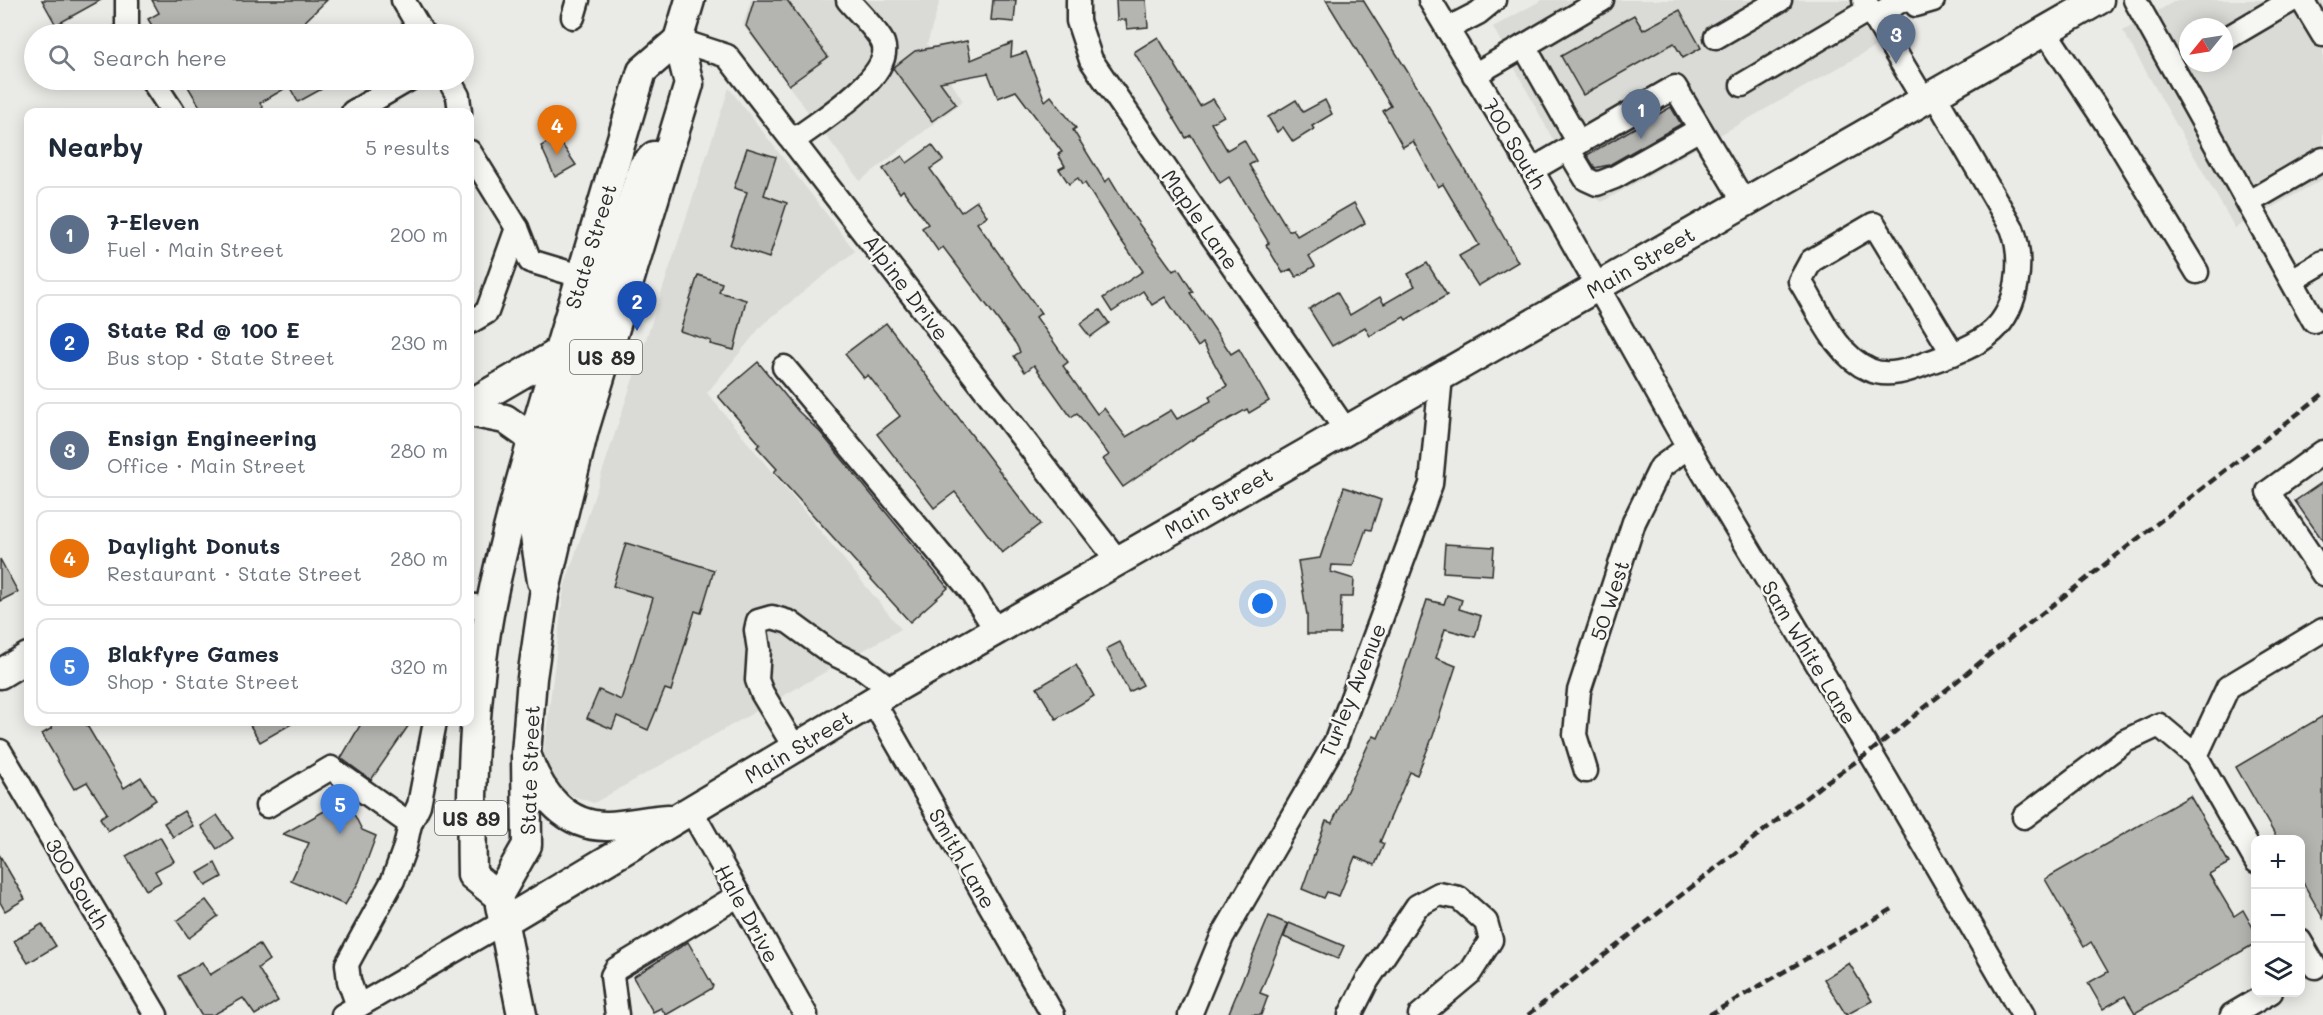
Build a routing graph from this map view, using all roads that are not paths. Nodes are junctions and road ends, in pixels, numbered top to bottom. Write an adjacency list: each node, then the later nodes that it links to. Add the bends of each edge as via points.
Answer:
1 (127, 0): 18 (street)
2 (403, 0): 19 (street)
3 (690, 0): 25 (main road)
4 (849, 0): 38 (street, via 882,42 885,54 865,86)
5 (1078, 0): 59 (street, Maple Lane, via 1078,21 1091,60)
6 (1430, 0): 20 (street, 700 South)
7 (1494, 0): 20 (street)
8 (1602, 0): 26 (street)
9 (1780, 0): 24 (street)
10 (1902, 0): 17 (street)
11 (1911, 0): 12 (street, via 1916,5)
12 (1933, 0)
13 (2099, 0): 21 (main road, Main Street)
14 (2135, 0): 27 (street)
15 (2292, 0): 22 (street)
16 (2302, 0): 23 (street)
17 (1870, 9): 30 (street); 33 (street)
18 (127, 24)
19 (417, 24)
20 (1447, 29): 29 (street, 700 South)
21 (2045, 31): 33 (main road, Main Street); 47 (street)
22 (2233, 35)
23 (2323, 35)
24 (1716, 37)
25 (678, 40): 37 (main road, State Street / US 89, via 689,84); 38 (street, Alpine Drive, via 727,56); 48 (main road, State Street, via 642,71)
26 (1524, 46): 29 (street); 39 (street)
27 (2179, 62)
28 (2184, 72): 44 (street)
29 (1474, 75): 42 (street, 700 South)
30 (1742, 85)
31 (159, 90): 34 (street)
32 (390, 90): 35 (street)
33 (1929, 97): 43 (main road, Main Street); 53 (street, via 2012,228 2019,260 2012,301 1994,330)
34 (170, 108)
35 (359, 108)
36 (1700, 129): 39 (street, via 1597,184 1586,179); 39 (street, via 1675,87); 43 (street)
37 (673, 136): 54 (main road, via 643,167); 65 (main road, State Street / US 89, via 584,430)
38 (794, 140): 63 (street, Alpine Drive)
39 (1573, 146): 42 (street)
40 (474, 158): 45 (street)
41 (2323, 159): 44 (street)
42 (1532, 170): 50 (street, 700 South)
43 (1744, 202): 50 (main road, Main Street)
44 (2249, 202): 49 (street)
45 (517, 228): 48 (street, via 530,261); 51 (street, via 487,312)
46 (2323, 262): 49 (street)
47 (2197, 272)
48 (580, 276): 54 (main road, State Street)
49 (2292, 279): 52 (street)
50 (1598, 288): 56 (main road, Main Street); 61 (street, Sam White Lane)
51 (474, 320)
52 (2314, 321)
53 (1953, 354): 53 (street, via 1902,372 1871,370 1843,352 1800,281 1811,261 1874,224)
54 (570, 356): 57 (main road); 60 (main road, State Street); 65 (main road, via 534,530)
55 (784, 367): 67 (street, via 971,591)
56 (1441, 376): 59 (main road, Main Street); 94 (street, Turley Avenue, via 1431,484 1336,741 1222,937)
57 (474, 402)
58 (474, 413): 60 (main road, via 506,419)
59 (1345, 429): 63 (main road, Main Street)
60 (532, 439): 66 (main road, State Street)
61 (1688, 447): 77 (street, 50 West, via 1661,467 1646,495 1579,691 1575,735); 97 (street, Sam White Lane)
62 (2323, 452): 64 (street, via 2268,492)
63 (1117, 560): 67 (main road, Main Street)
64 (2323, 574)
65 (544, 595): 75 (main road, State Street / US 89)
66 (480, 607): 84 (main road, State Street / US 89, via 472,875)
67 (996, 630): 71 (main road, Main Street)
68 (2323, 630): 76 (street, via 2228,687)
69 (24, 659): 70 (main road)
70 (0, 674)
71 (883, 695): 73 (main road, Main Street); 73 (street, via 863,668 830,652 789,622 772,617 758,621 757,680); 93 (street, Smith Lane)
72 (434, 726): 81 (street, via 426,778)
73 (795, 748): 79 (main road, Main Street)
74 (0, 751): 89 (street, 300 South)
75 (526, 754): 79 (main road, via 545,793 572,819 609,826); 84 (main road, State Street / US 89, via 527,845)
76 (2196, 756): 80 (street, via 2159,724 2126,741); 82 (street)
77 (1586, 771)
78 (267, 806): 81 (street, via 331,768)
79 (684, 814): 83 (street, Hale Drive); 84 (main road, Main Street)
80 (2024, 817)
81 (410, 824): 88 (street, via 393,880 350,953 347,964)
82 (2251, 852)
83 (739, 895): 91 (street, via 616,969 612,976); 92 (street, Hale Drive)
84 (500, 909): 88 (street, Main Street); 90 (main road)
85 (2302, 943): 86 (street)
86 (2313, 969)
87 (2264, 997): 98 (street)
88 (351, 1011)
89 (156, 1015)
90 (522, 1015)
91 (617, 1015)
92 (806, 1015)
93 (1053, 1015)
94 (1190, 1015)
95 (1350, 1015): 96 (street, via 1367,981 1417,906 1439,894 1459,898 1486,922 1491,940 1470,973)
96 (1420, 1015)
97 (2023, 1015)
98 (2232, 1015)

